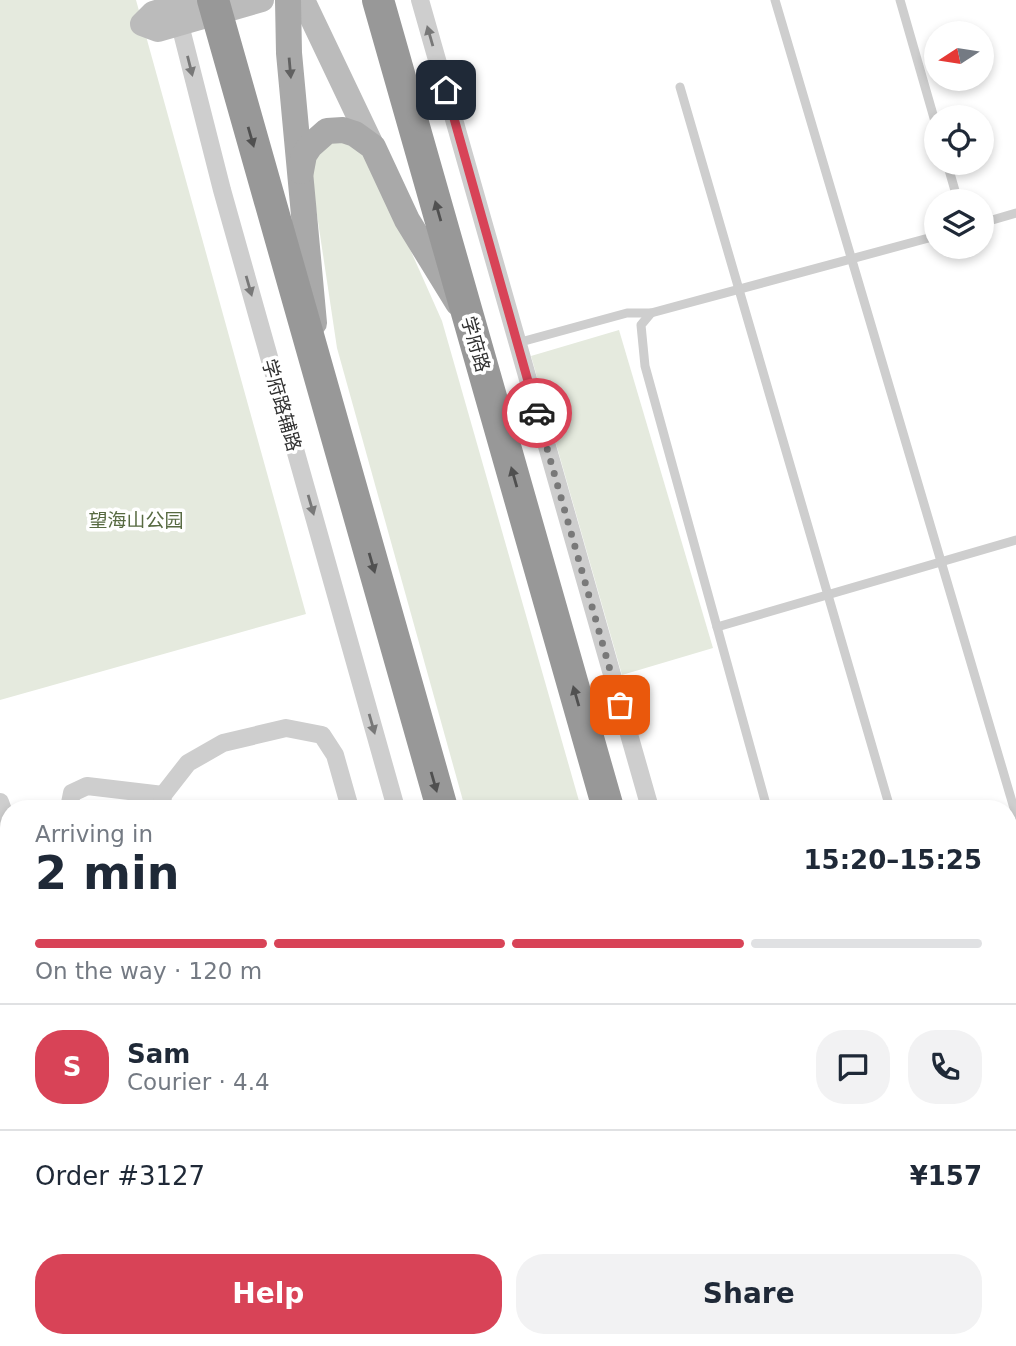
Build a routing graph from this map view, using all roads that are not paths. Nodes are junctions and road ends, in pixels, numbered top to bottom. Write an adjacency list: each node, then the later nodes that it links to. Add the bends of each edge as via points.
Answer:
1 (262, 0): 8 (main road)
2 (288, 0): 12 (main road, one-way to 12)
3 (303, 0): 11 (main road)
4 (379, 0): 19 (highway, 学府路, one-way to 4)
5 (420, 0): 20 (street, one-way to 5)
6 (775, 0): 16 (lane)
7 (900, 0): 10 (lane)
8 (192, 7): 21 (highway, one-way to 21); 30 (street, 学府路辅路, one-way to 30, via 226,204)
9 (680, 87): 17 (lane)
10 (930, 105)
11 (373, 146): 12 (main road, via 343,130 327,131 304,155); 19 (main road, via 407,220)
12 (299, 179): 21 (main road)
13 (1016, 213): 14 (lane)
14 (994, 219)
15 (924, 239): 16 (lane)
16 (850, 259): 17 (lane); 23 (lane)
17 (741, 289): 18 (lane); 24 (lane)
18 (650, 313): 20 (lane, via 627,313); 25 (lane, via 641,325 645,366)
19 (470, 322): 32 (highway, 学府路, one-way to 19)
20 (517, 343): 33 (street)
21 (320, 380): 31 (highway, one-way to 31)
22 (1016, 540): 23 (lane)
23 (940, 562): 24 (lane); 36 (lane)
24 (829, 595): 25 (lane); 35 (lane)
25 (717, 627): 34 (lane)
26 (71, 800): 27 (street, via 72,793 87,786)
27 (154, 800)
28 (164, 800): 29 (street, via 188,763 223,743 285,728 322,735 335,755)
29 (348, 800)
30 (394, 800)
31 (440, 800)
32 (606, 800)
33 (648, 800)
34 (765, 800)
35 (888, 800)
36 (1011, 800)

